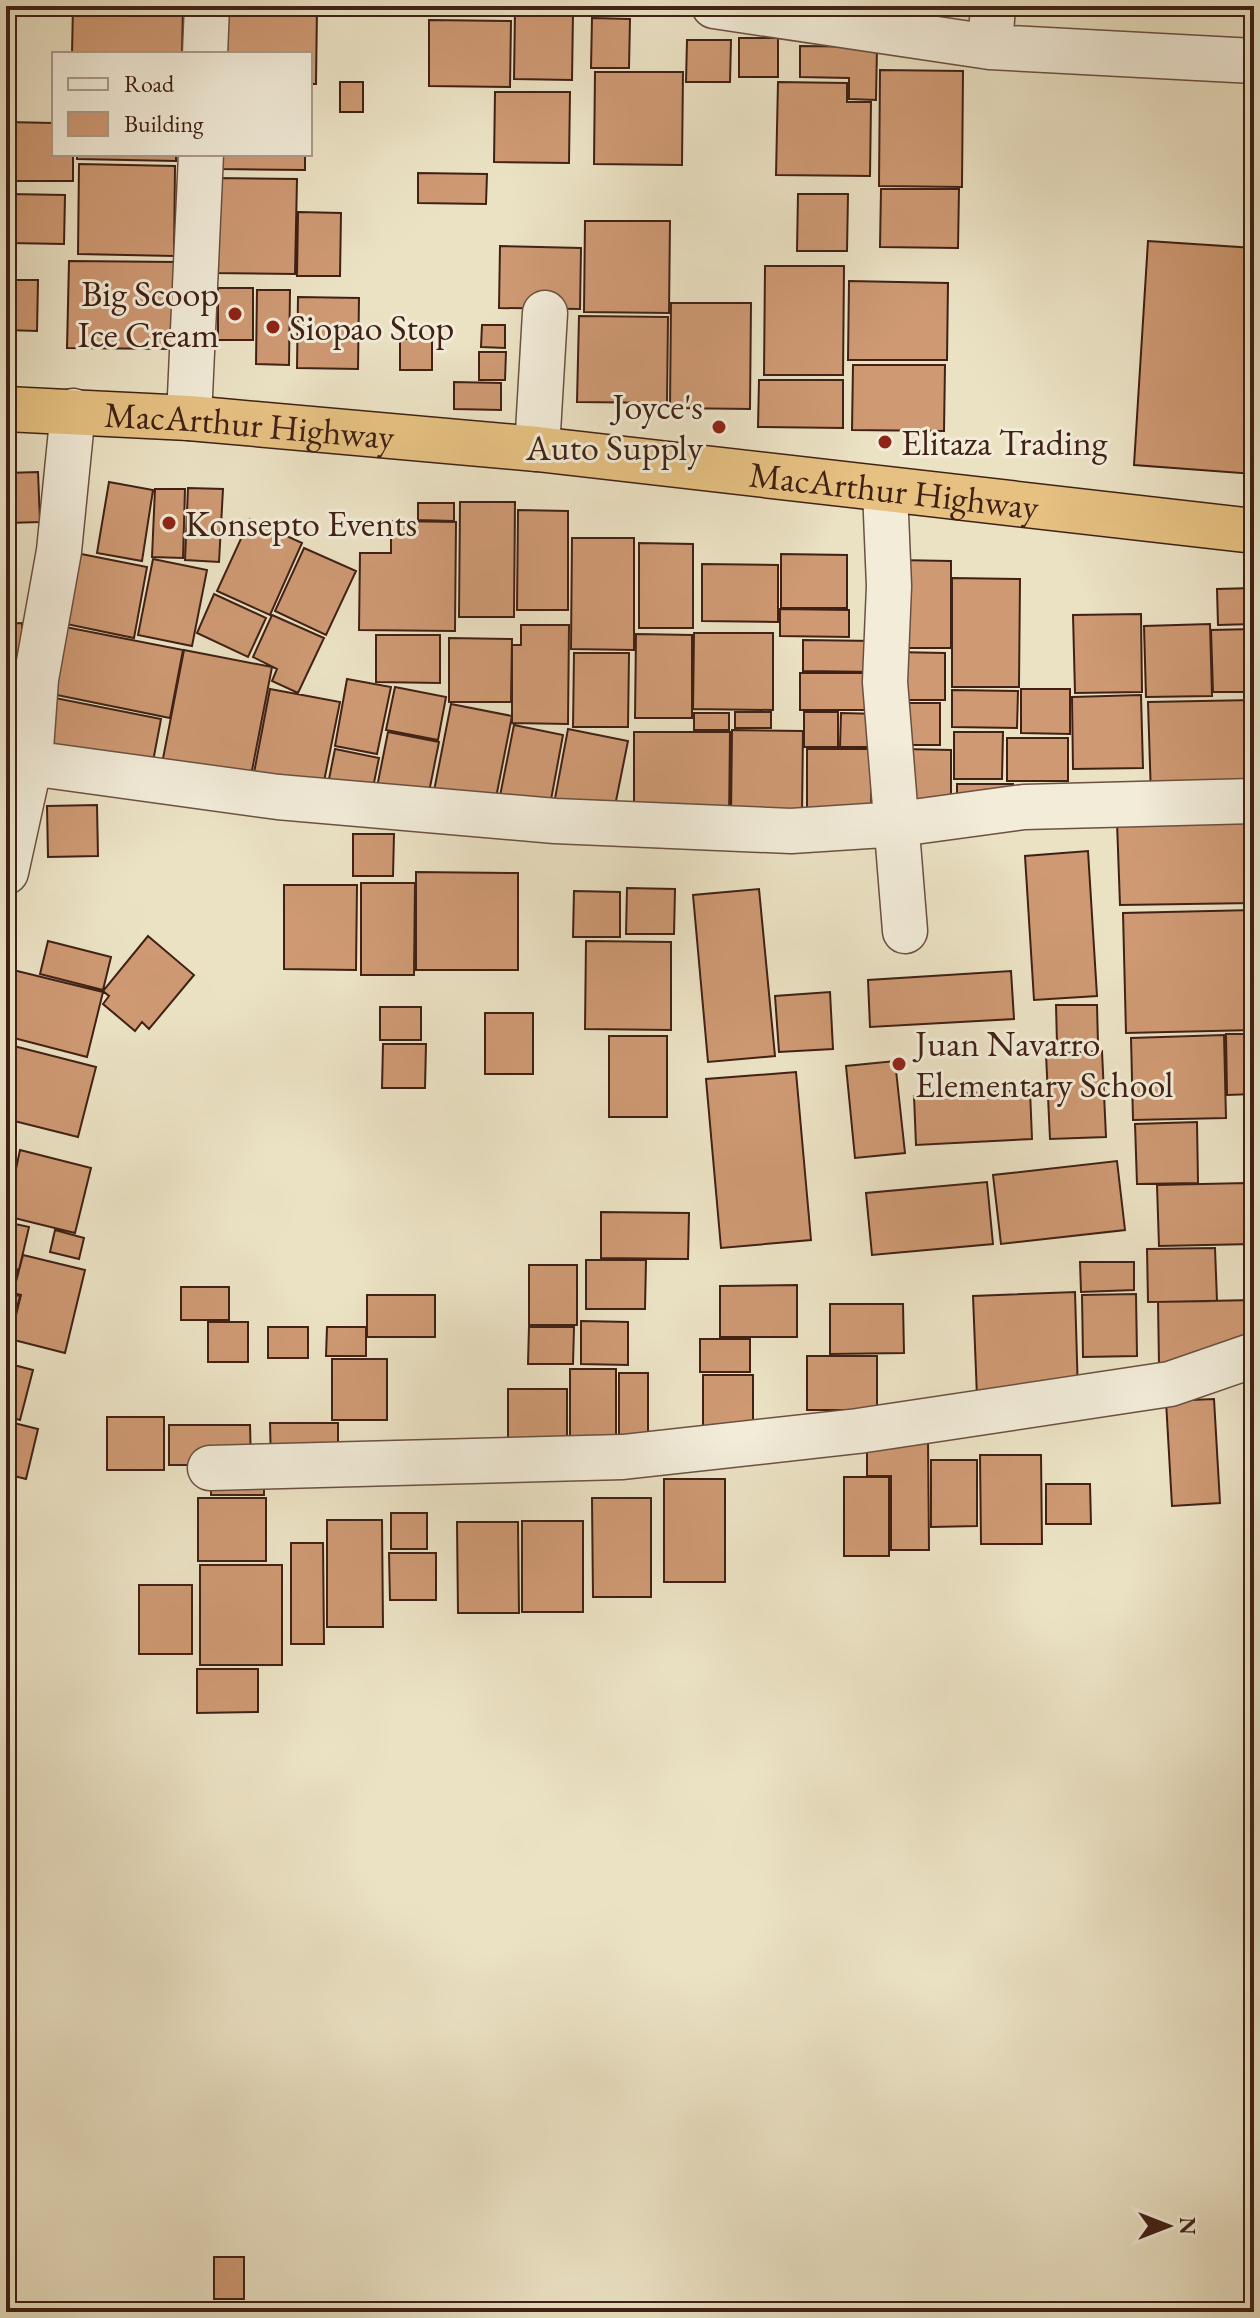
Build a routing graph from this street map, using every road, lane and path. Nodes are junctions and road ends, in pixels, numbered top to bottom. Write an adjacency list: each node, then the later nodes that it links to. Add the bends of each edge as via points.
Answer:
1 (207, 6): 4 (street)
2 (714, 6): 3 (street)
3 (991, 27): 5 (street)
4 (205, 52)
5 (1254, 61)
6 (201, 156): 10 (street)
7 (545, 313): 11 (street)
8 (6, 409): 9 (highway, MacArthur Highway)
9 (73, 411): 10 (highway, MacArthur Highway); 14 (street, via 59,551 36,679)
10 (189, 418): 11 (highway, MacArthur Highway)
11 (537, 449): 12 (highway, MacArthur Highway)
12 (885, 490): 13 (highway, MacArthur Highway); 16 (street, via 885,682)
13 (1254, 531)
14 (30, 763): 16 (street, via 278,797 555,821 791,831); 17 (street)
15 (1254, 801): 16 (street, via 1024,807)
16 (899, 824): 18 (street)
17 (6, 872)
18 (905, 931)
19 (1254, 1355): 20 (street, via 1170,1384 858,1431 623,1457)
20 (210, 1468)

